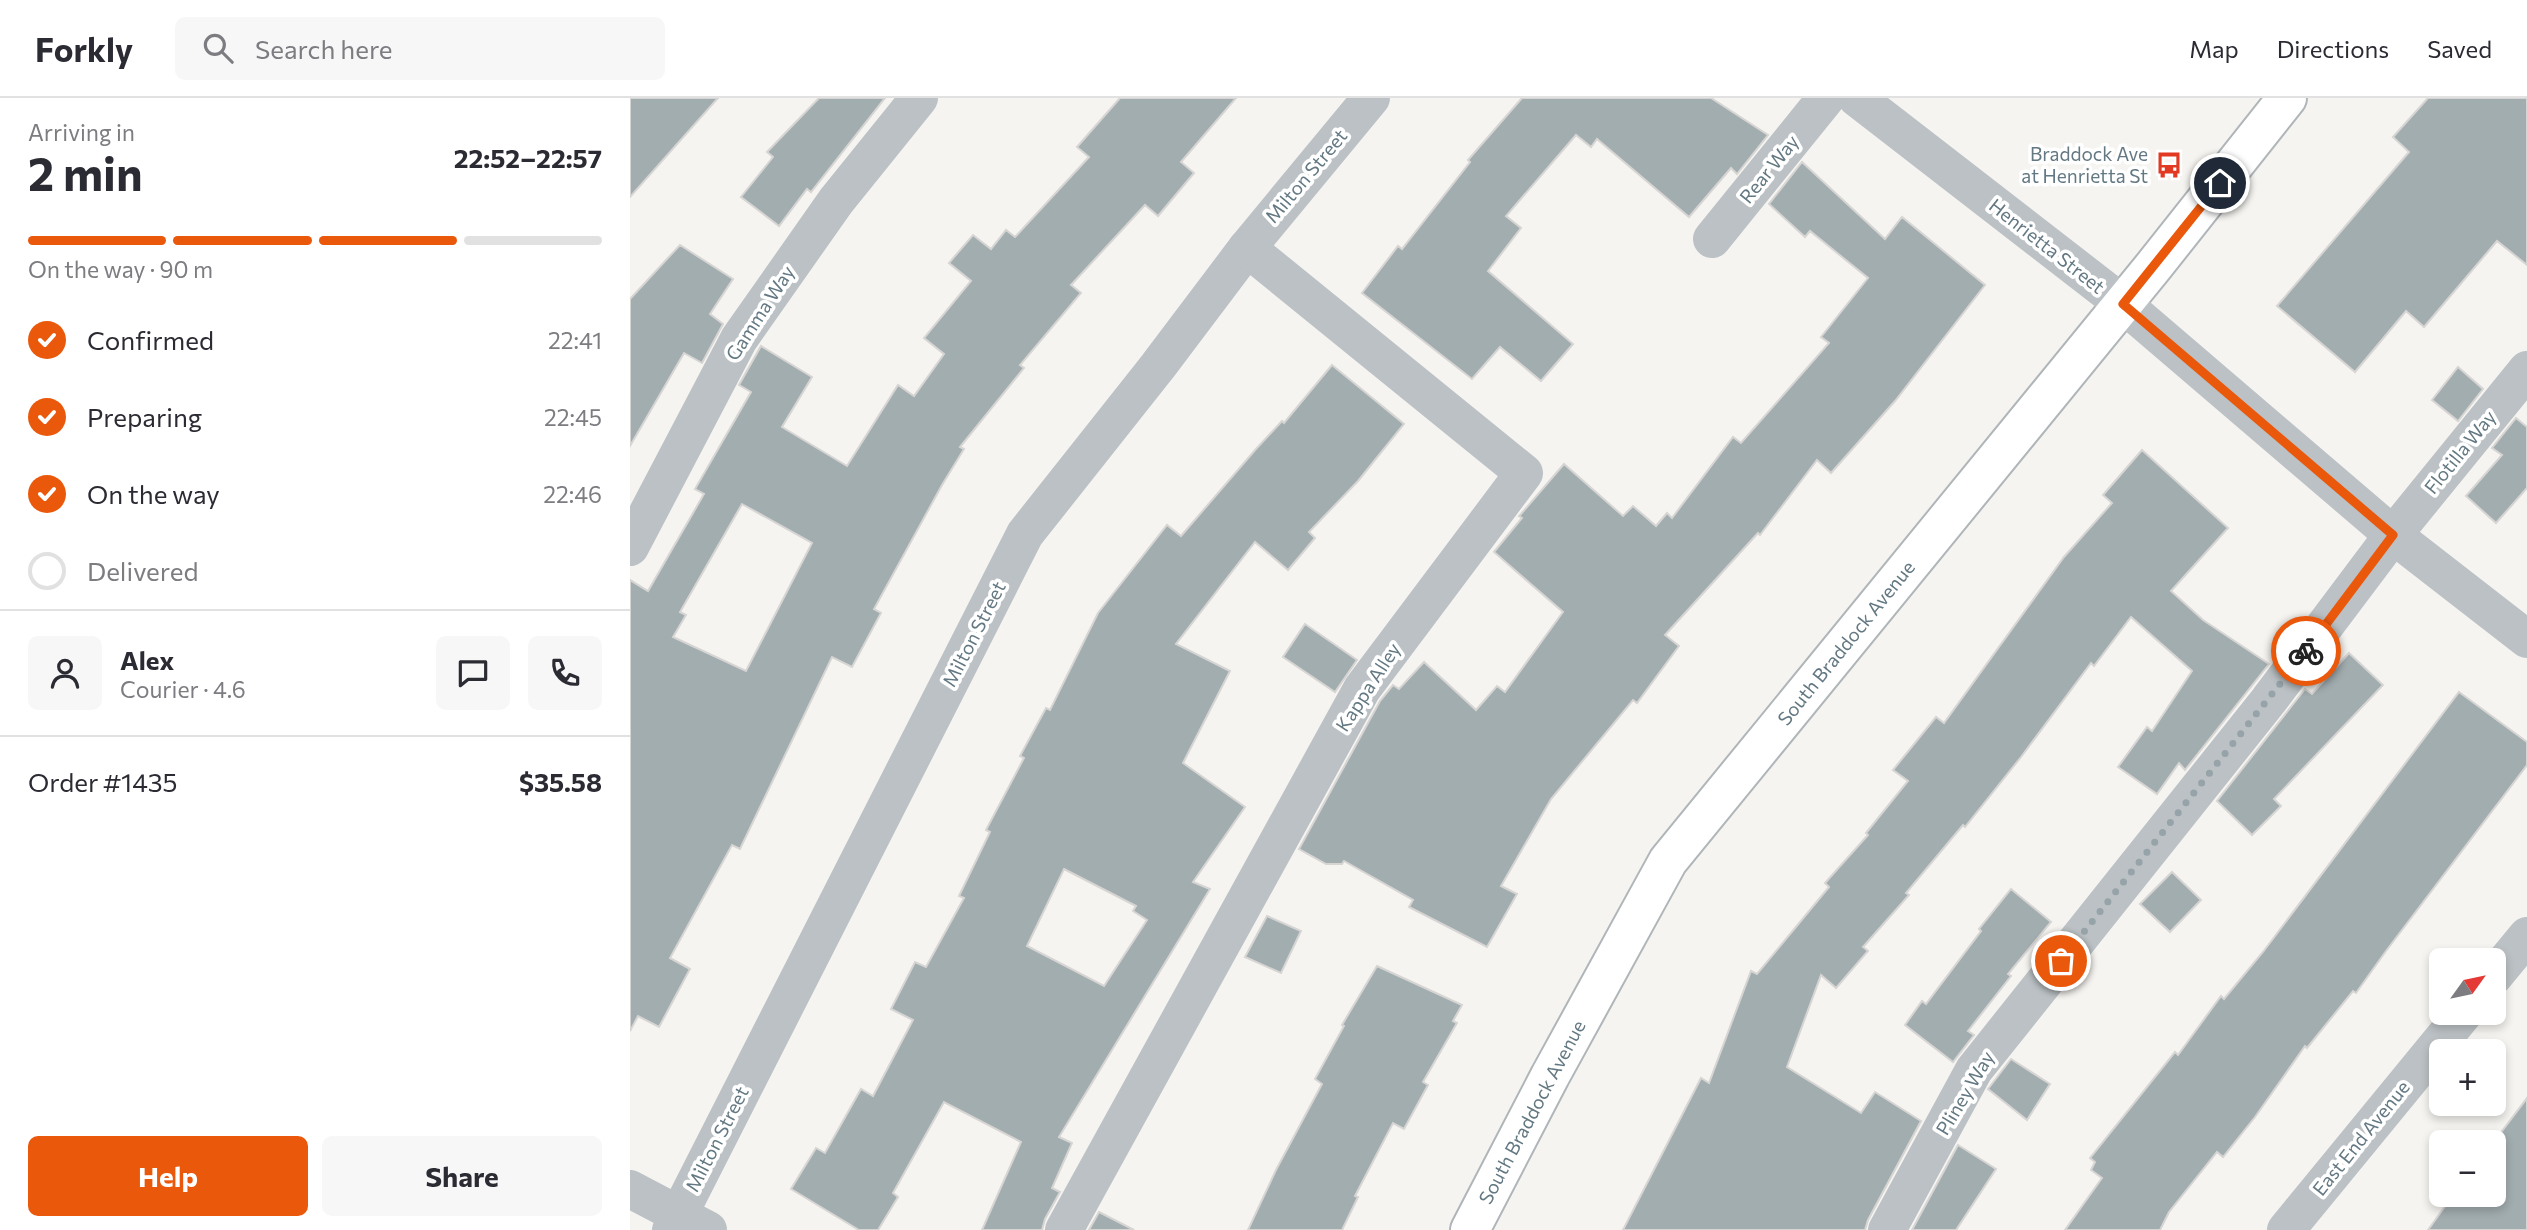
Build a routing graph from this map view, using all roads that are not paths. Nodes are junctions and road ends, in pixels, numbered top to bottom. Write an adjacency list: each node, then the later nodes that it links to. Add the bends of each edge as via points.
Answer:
1 (919, 98): 11 (street, Gamma Way, via 836,201 739,339)
2 (1371, 98): 7 (street, Milton Street)
3 (1826, 98): 6 (street, Rear Way)
4 (1857, 98): 8 (street, Henrietta Street)
5 (2287, 98): 8 (main road, South Braddock Avenue)
6 (1712, 239)
7 (1247, 248): 17 (street, Milton Street, via 1025,534); 18 (street, Kappa Alley, via 1524,473 1362,689)
8 (2123, 304): 10 (street, Henrietta Street); 19 (main road, South Braddock Avenue, via 1668,861)
9 (2527, 370): 10 (street, Flotilla Way)
10 (2393, 535): 12 (street, Henrietta Street); 20 (street, Pliney Way, via 2269,700 1974,1070)
11 (630, 547)
12 (2527, 639)
13 (2527, 936): 14 (street)
14 (2506, 961)
15 (2452, 1026): 21 (street, East End Avenue)
16 (630, 1189): 17 (street)
17 (686, 1225)
18 (1064, 1230)
19 (1470, 1230)
20 (1887, 1230)
21 (2286, 1230)

